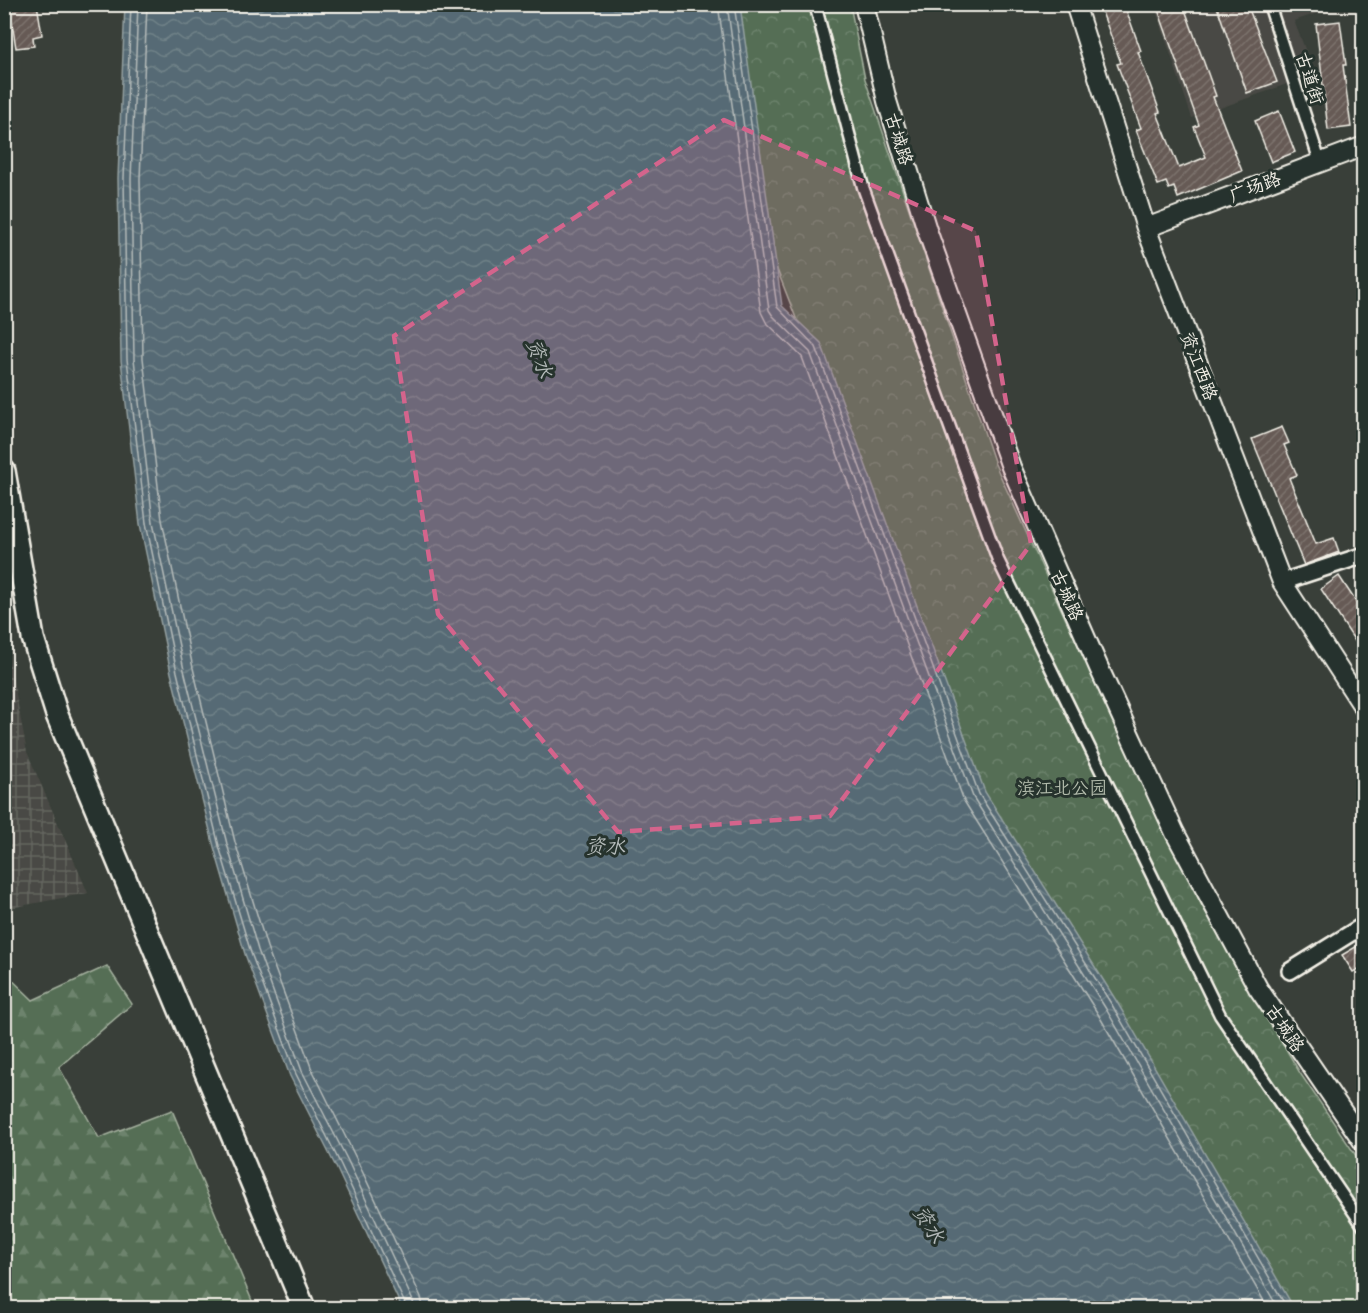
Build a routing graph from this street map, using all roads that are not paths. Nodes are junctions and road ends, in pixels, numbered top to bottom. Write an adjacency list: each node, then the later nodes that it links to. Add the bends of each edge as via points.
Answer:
1 (815, 4): 15 (street, via 863,187 998,560 1220,1015)
2 (864, 4): 14 (street, 古城路, via 887,101 924,219 1011,467 1099,668 1175,832 1258,988)
3 (1075, 4): 7 (street, 资江西路)
4 (1269, 4): 6 (street, 古道街)
5 (1364, 146): 6 (street, 广场路)
6 (1320, 162): 7 (street, 广场路)
7 (1146, 228): 10 (street, 资江西路)
8 (4, 471): 16 (main road, via 33,638 57,715)
9 (1364, 555): 10 (street)
10 (1282, 582): 11 (street, 资江西路)
11 (1364, 708)
12 (1364, 925): 13 (street)
13 (1290, 970)
14 (1364, 1143)
15 (1364, 1227)
16 (304, 1308)

